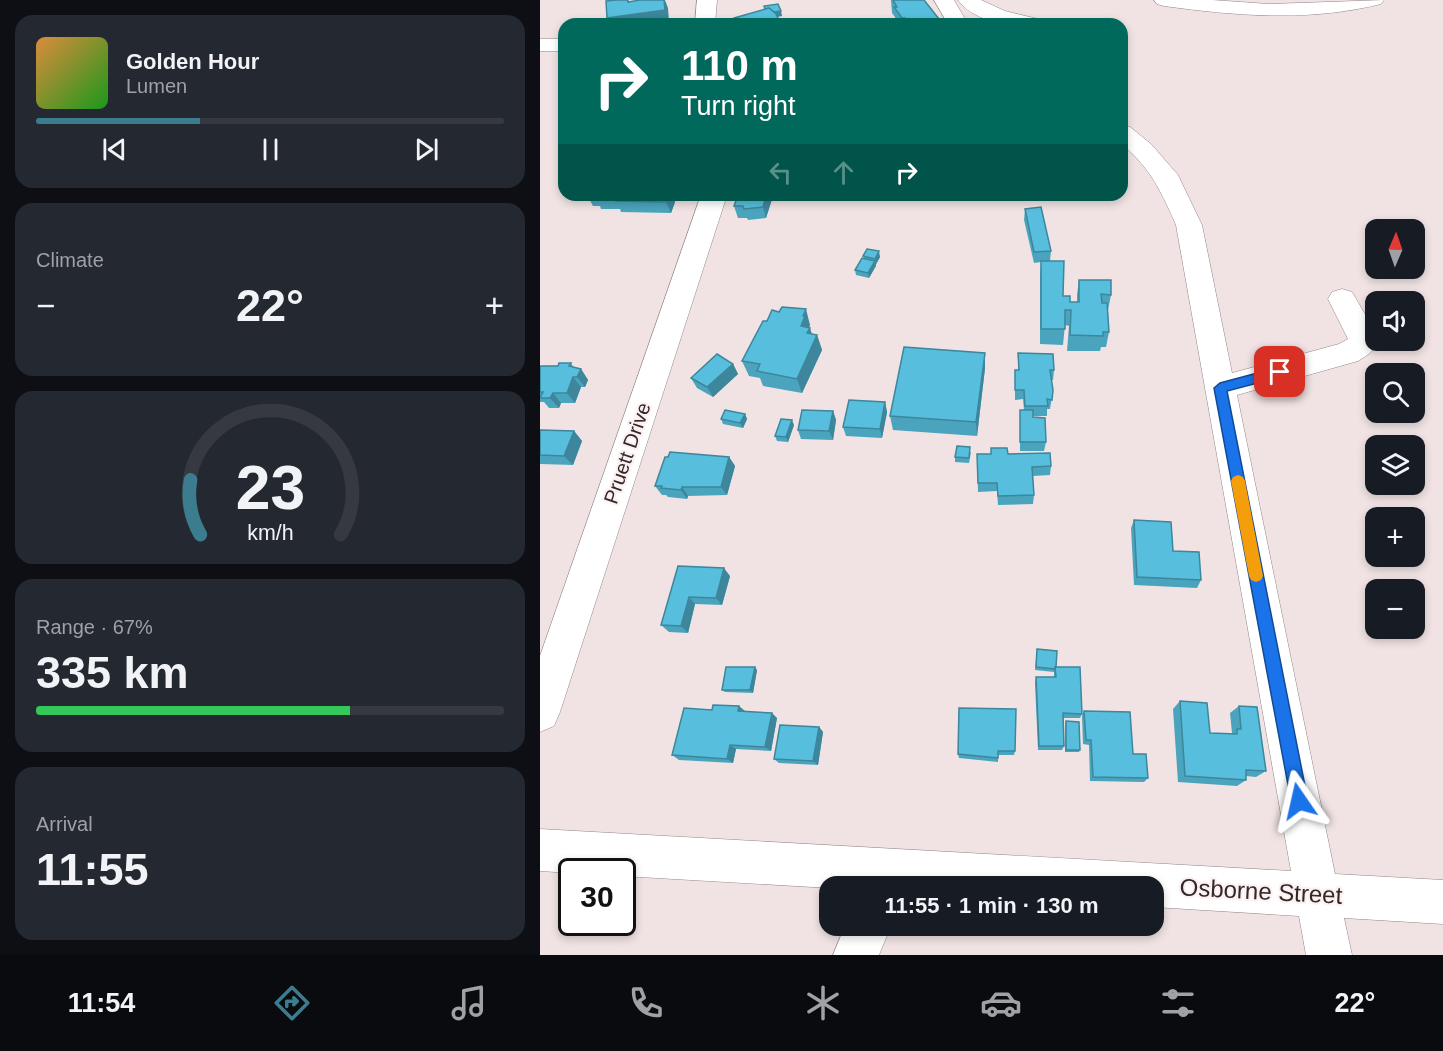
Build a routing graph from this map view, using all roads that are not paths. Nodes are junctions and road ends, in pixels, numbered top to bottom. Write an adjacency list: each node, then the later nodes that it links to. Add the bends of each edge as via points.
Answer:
1 (707, 0): 6 (street)
2 (944, 0): 7 (street)
3 (968, 0): 8 (street, via 990,14)
4 (1164, 0): 5 (street, via 1221,9 1268,10)
5 (1374, 0)
6 (706, 18)
7 (954, 18)
8 (1033, 18)
9 (540, 45): 10 (street)
10 (558, 45)
11 (1128, 137): 14 (street, via 1168,181 1189,225)
12 (712, 201): 15 (street, Pruett Drive)
13 (1342, 299): 14 (street, via 1364,338 1361,345 1348,353)
14 (1220, 388): 19 (street)
15 (540, 712)
16 (540, 850): 17 (street, Osborne Street)
17 (862, 876)
18 (1164, 888): 19 (street, Osborne Street)
19 (1317, 894): 20 (street, Osborne Street); 23 (street)
20 (1443, 902)
21 (864, 936): 22 (street)
22 (856, 955)
23 (1329, 955)

